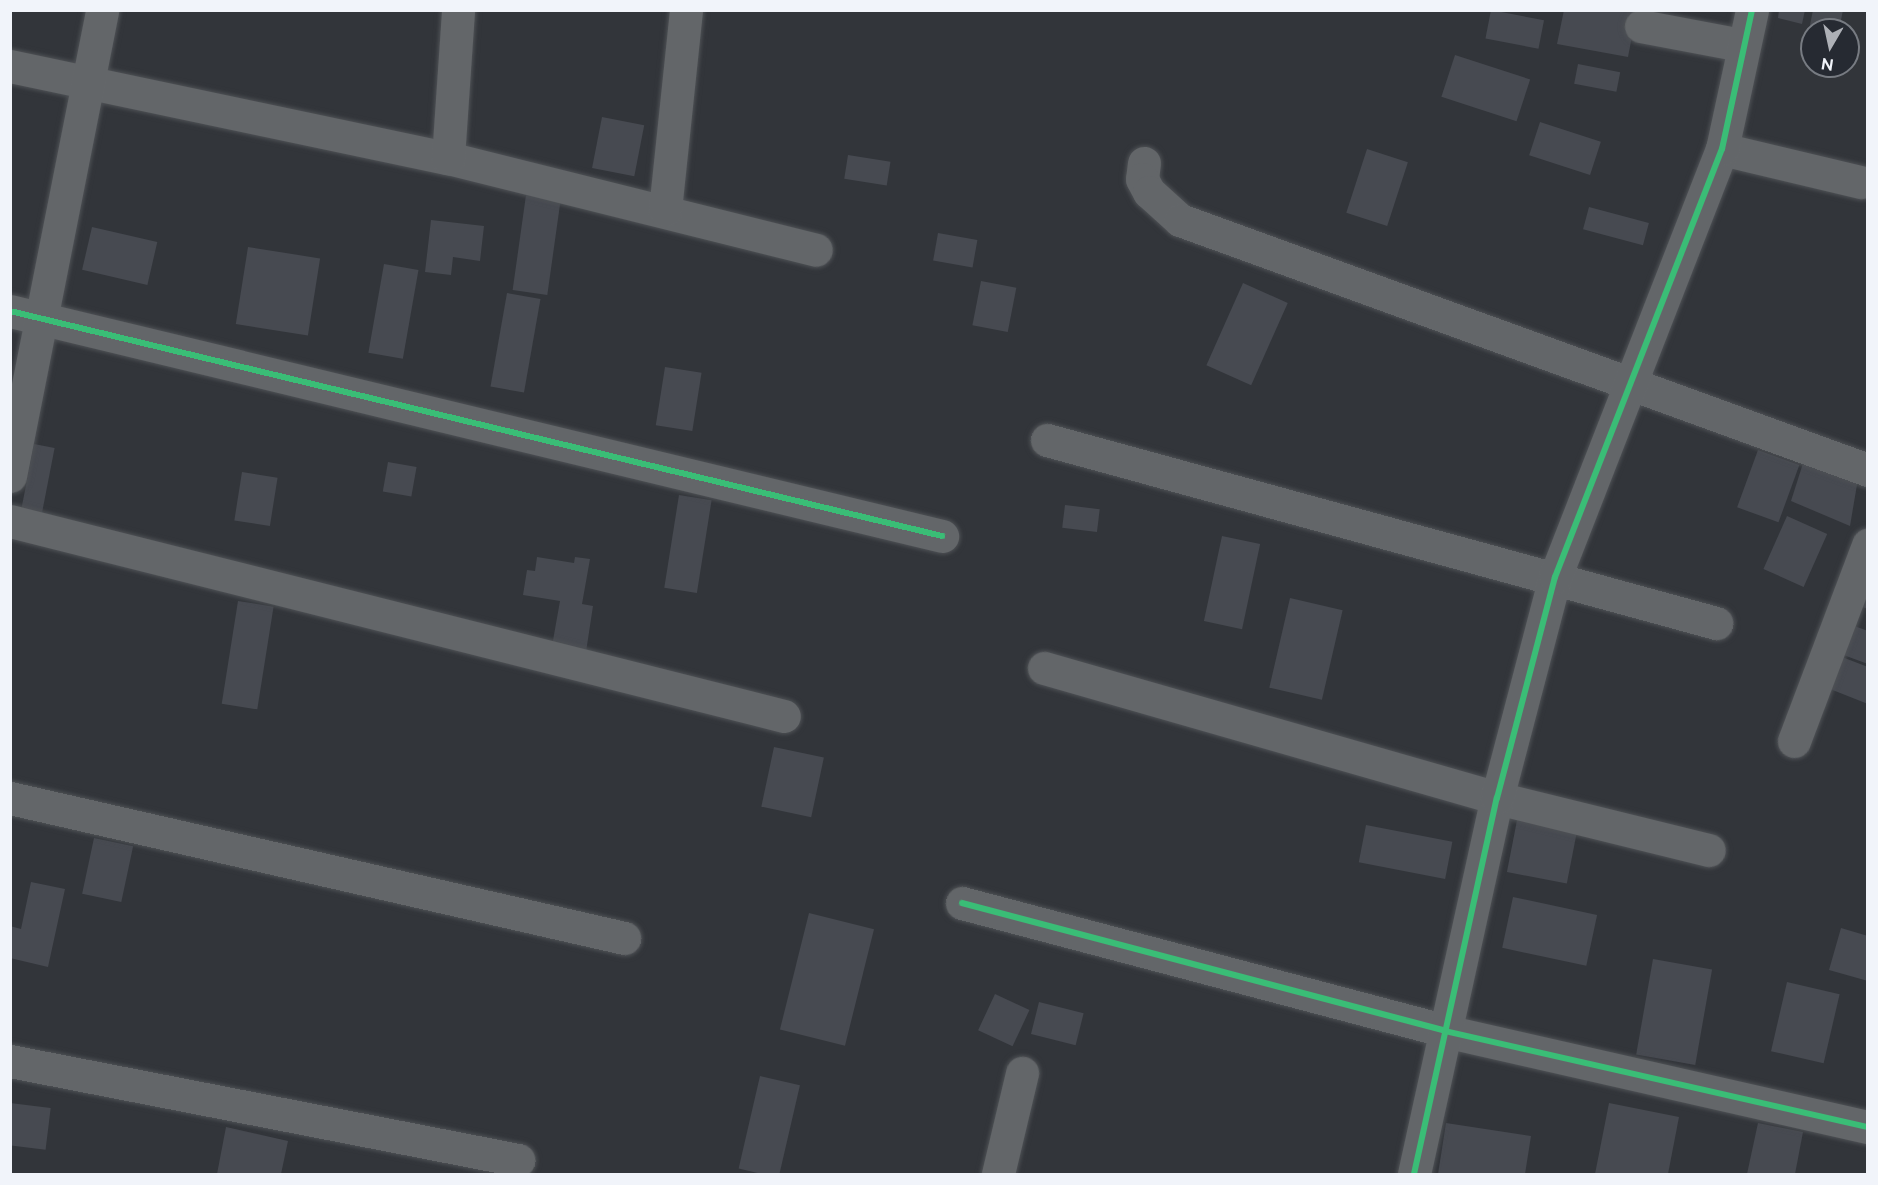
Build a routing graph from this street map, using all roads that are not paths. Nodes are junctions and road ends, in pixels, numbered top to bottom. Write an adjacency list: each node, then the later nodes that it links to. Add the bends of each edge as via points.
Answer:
1 (102, 10): 8 (street)
2 (458, 10): 10 (street)
3 (686, 10): 13 (street)
4 (1752, 10): 6 (street)
5 (1641, 26): 6 (street)
6 (1742, 45): 9 (street)
7 (10, 66): 8 (street)
8 (91, 83): 10 (street); 15 (street)
9 (1722, 149): 12 (street); 16 (street)
10 (448, 158): 13 (street)
11 (1144, 163): 16 (street, via 1142,179 1149,192 1180,220)
12 (1861, 182)
13 (665, 210): 14 (street)
14 (816, 250)
15 (25, 315): 19 (street); 21 (street)
16 (1632, 382): 18 (street); 23 (street)
17 (1047, 440): 23 (street)
18 (1868, 470)
19 (10, 476)
20 (10, 521): 26 (street)
21 (942, 536)
22 (1868, 545): 27 (street)
23 (1555, 577): 24 (street); 29 (street)
24 (1716, 623)
25 (1044, 668): 29 (street)
26 (784, 716)
27 (1794, 741)
28 (10, 798): 32 (street)
29 (1497, 798): 30 (street); 33 (street)
30 (1709, 850)
31 (962, 903): 33 (street)
32 (624, 938)
33 (1445, 1031): 36 (street); 39 (street)
34 (10, 1061): 37 (street)
35 (1022, 1074): 38 (street)
36 (1868, 1127)
37 (518, 1160)
38 (998, 1174)
39 (1414, 1174)

